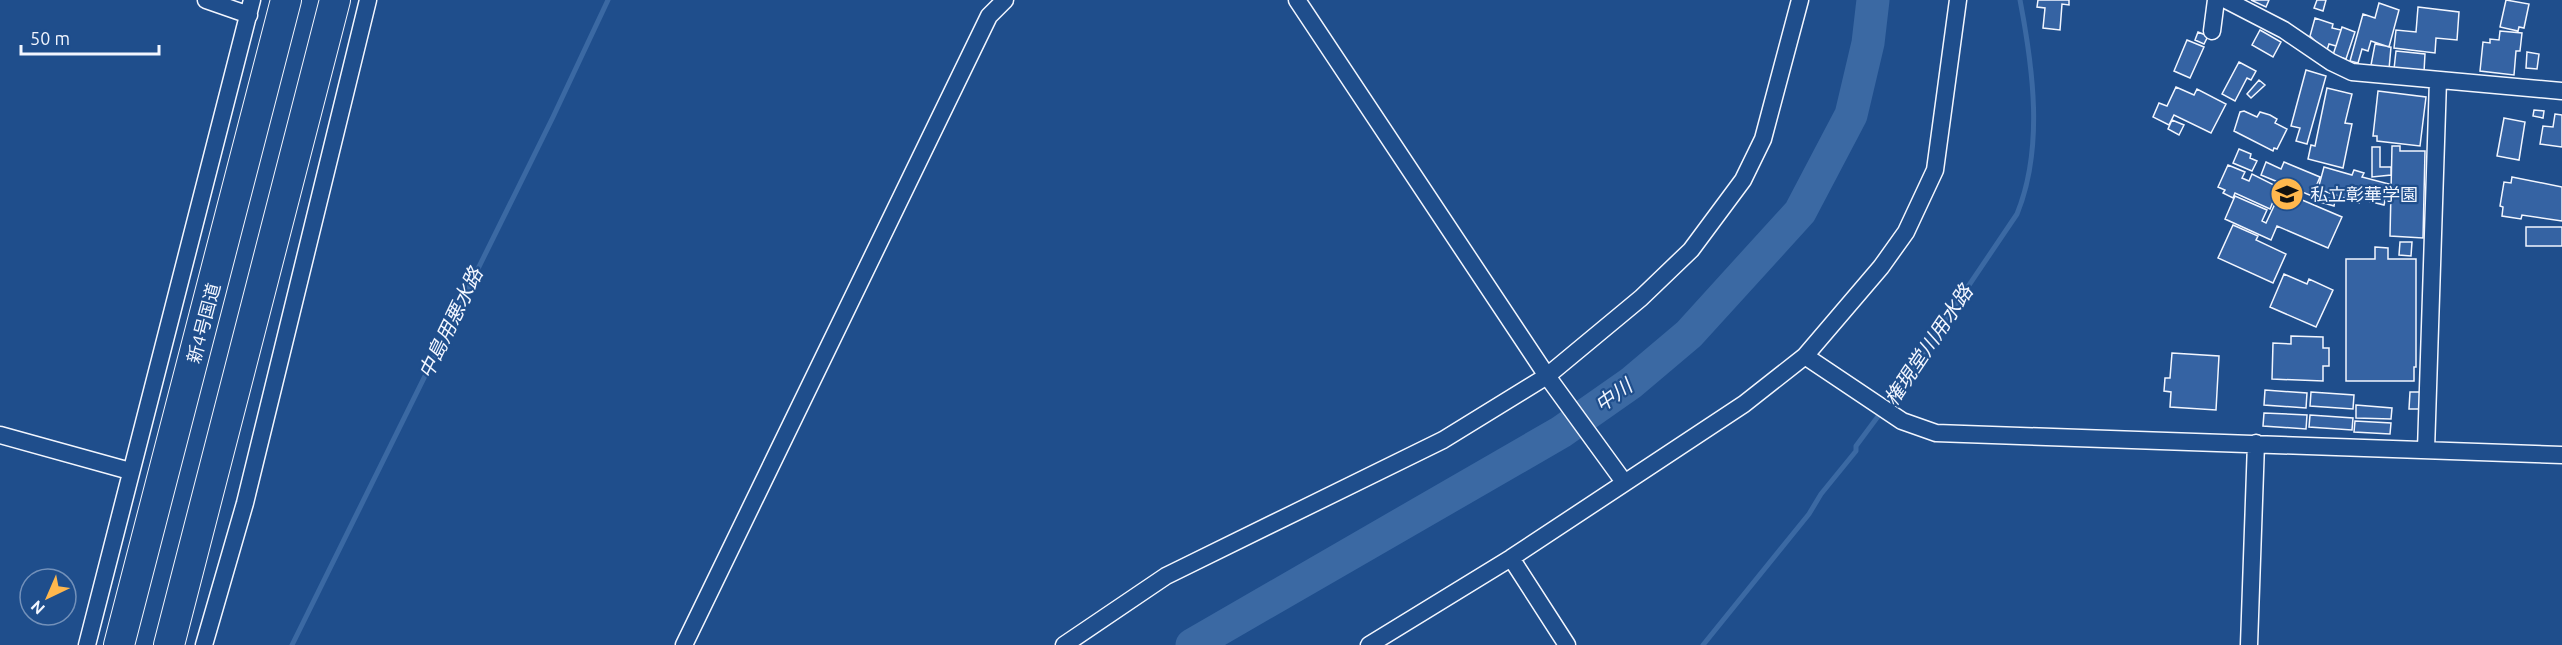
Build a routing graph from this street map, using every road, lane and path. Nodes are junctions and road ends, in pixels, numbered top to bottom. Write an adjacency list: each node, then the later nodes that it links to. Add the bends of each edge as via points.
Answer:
1 (206, 0): 11 (street)
2 (286, 0): 25 (highway, 新4号国道)
3 (335, 0): 26 (highway)
4 (368, 0): 27 (street, via 245,503)
5 (1005, 0): 28 (street, via 989,16)
6 (1298, 0): 16 (street)
7 (1800, 0): 16 (street, via 1763,139 1743,180 1691,250)
8 (1958, 0): 15 (street, via 1941,140 1931,180 1906,232 1881,267)
9 (2216, 0): 12 (street)
10 (2226, 0): 13 (street, via 2352,72)
11 (250, 7): 21 (street)
12 (2212, 31)
13 (2438, 80): 14 (street); 19 (street)
14 (2562, 92)
15 (1805, 356): 18 (street, via 1902,421 1936,433); 22 (street, via 1744,404)
16 (1552, 382): 22 (street); 29 (street, via 1166,576)
17 (0, 435): 21 (street)
18 (2256, 443): 19 (street); 32 (street)
19 (2426, 450): 20 (street)
20 (2562, 455)
21 (130, 471): 24 (street)
22 (1620, 476): 23 (street)
23 (1511, 558): 30 (street); 31 (street)
24 (87, 645)
25 (119, 645)
26 (169, 645)
27 (204, 645)
28 (684, 645)
29 (1064, 645)
30 (1369, 645)
31 (1567, 645)
32 (2248, 645)

